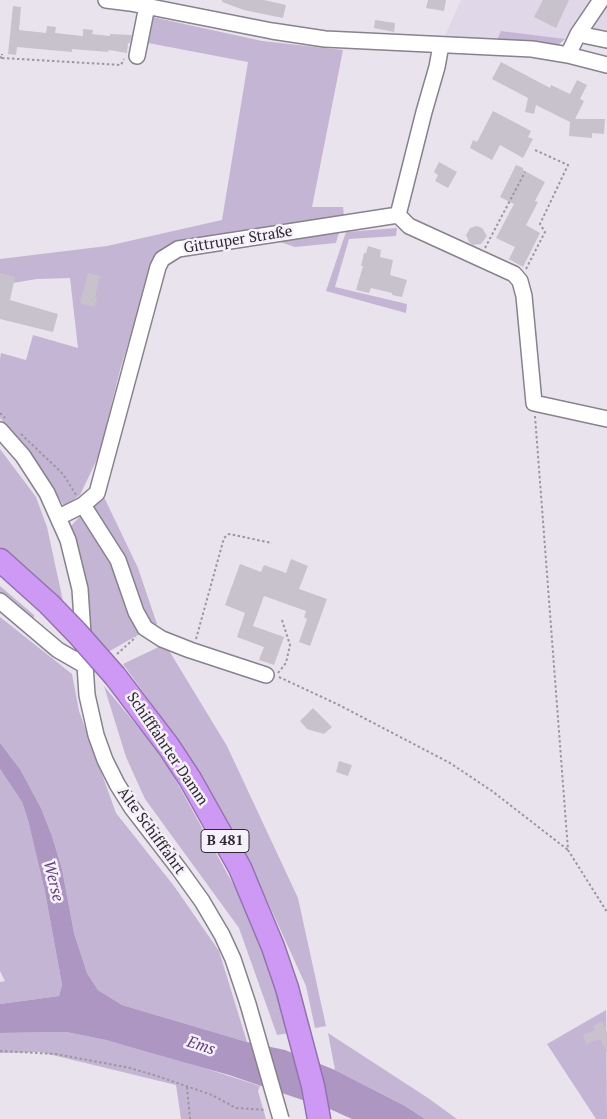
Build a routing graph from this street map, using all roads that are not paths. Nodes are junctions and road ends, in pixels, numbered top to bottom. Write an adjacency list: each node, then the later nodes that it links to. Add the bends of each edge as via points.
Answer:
1 (116, 0): 3 (street)
2 (601, 0): 4 (street)
3 (147, 6): 6 (street, via 325,39); 8 (street)
4 (578, 34): 5 (street); 7 (street)
5 (607, 40)
6 (441, 45): 7 (street, via 532,48); 10 (street)
7 (568, 55): 9 (street)
8 (137, 56)
9 (607, 65)
10 (398, 215): 11 (street, via 409,226 514,274 520,281 534,403); 13 (street, Gittruper Straße, via 178,249 162,258 97,493)
11 (607, 419)
12 (4, 425): 14 (street, Alte Schifffahrt, via 48,493)
13 (83, 505): 14 (street, Gittruper Straße); 18 (street, via 118,560 145,628 190,650)
14 (59, 517): 17 (street, Alte Schifffahrt, via 80,589)
15 (0, 560): 20 (highway, Schifffahrter Damm / B 481, bridge, via 78,634 116,665 210,813 240,868 273,947 298,1026)
16 (0, 601): 17 (street, via 58,650)
17 (84, 665): 19 (street, Alte Schifffahrt, bridge, via 90,716 117,784 202,901 233,959 248,1004)
18 (266, 675)
19 (275, 1115)
20 (320, 1119)

